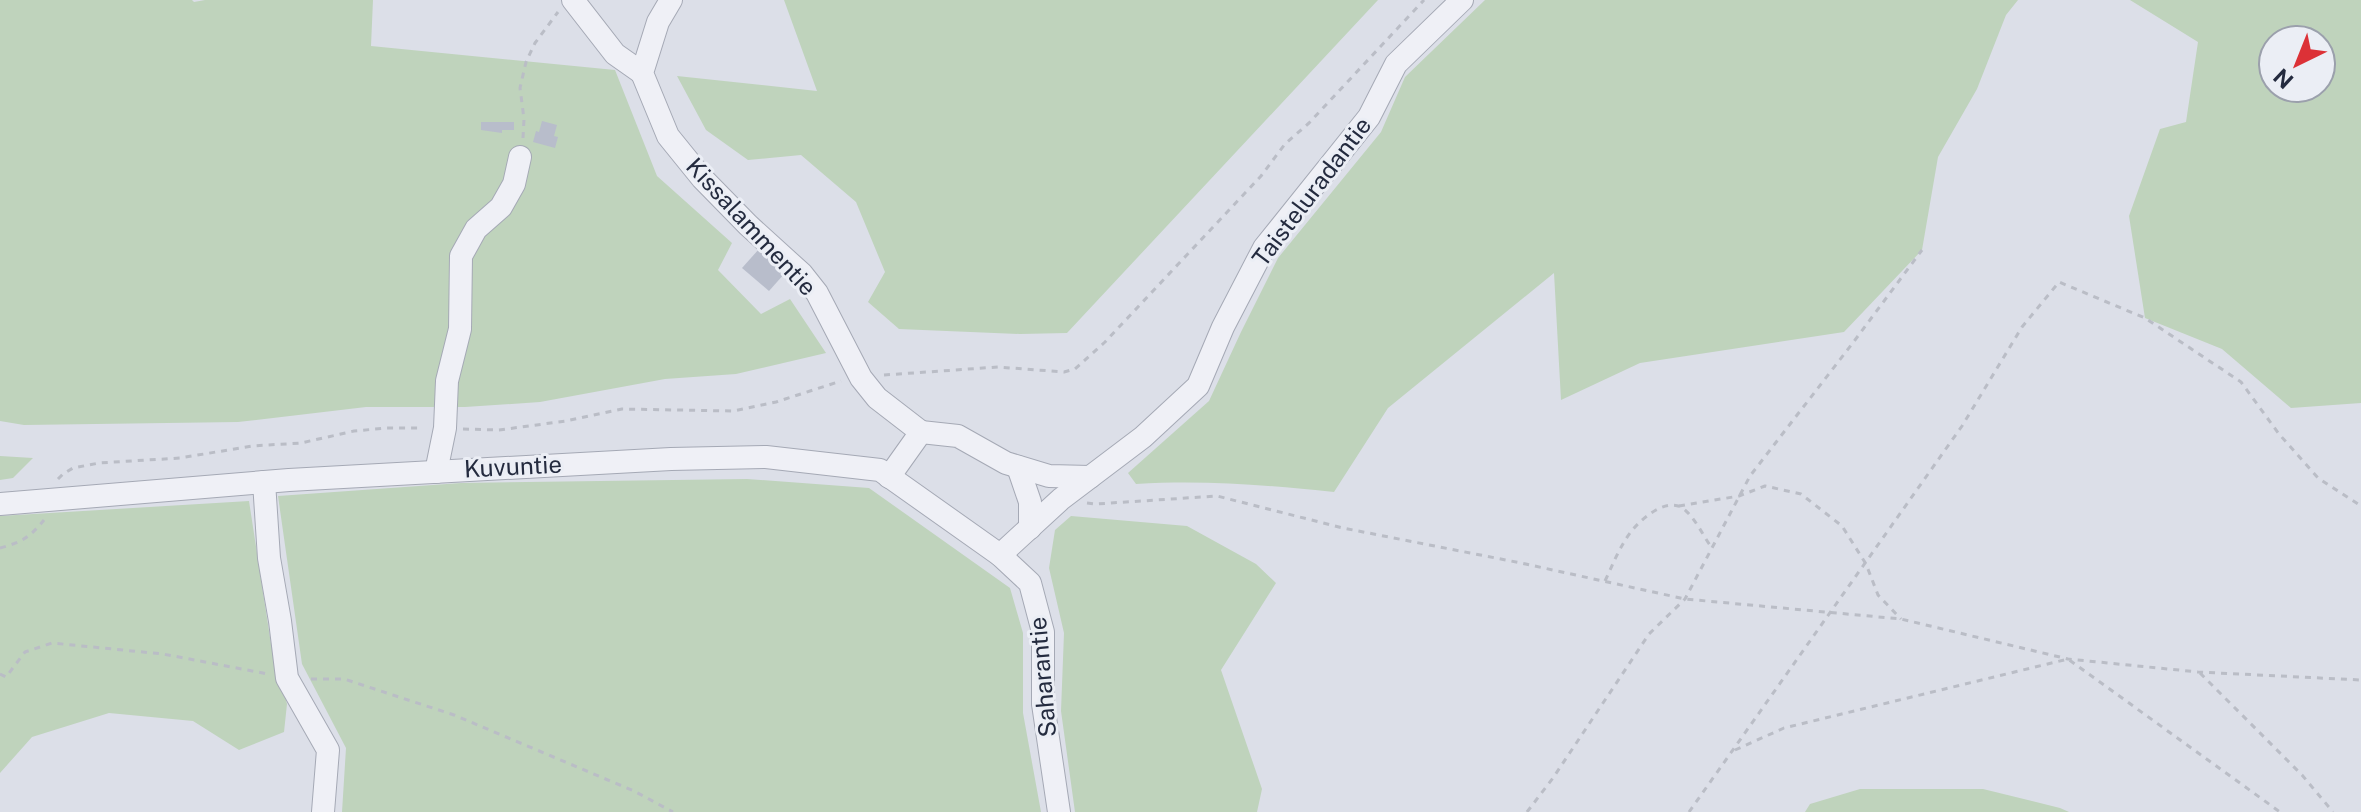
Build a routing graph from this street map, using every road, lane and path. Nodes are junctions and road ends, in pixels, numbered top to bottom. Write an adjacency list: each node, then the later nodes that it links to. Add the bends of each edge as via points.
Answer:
1 (671, 0): 5 (street)
2 (1424, 0): 8 (path, via 1075,369 998,367)
3 (1462, 0): 15 (street, Taisteluradantie, via 1396,64 1369,117 1264,248 1198,386)
4 (566, 4): 5 (street, via 615,54); 6 (path, via 526,62 520,88)
5 (642, 73): 8 (street, Kissalammentie, via 668,136 702,178 802,274)
6 (520, 157): 9 (street, via 501,207 476,229 461,256 460,329 447,381)
7 (1922, 250): 17 (path)
8 (861, 378): 9 (path, via 733,411 622,409 499,430); 10 (street, Kissalammentie, via 877,398)
9 (445, 428): 12 (path, via 354,431 301,443); 13 (street)
10 (921, 432): 11 (street, via 958,436); 14 (street)
11 (1018, 467): 15 (street, via 1049,476); 22 (street, via 1030,502)
12 (73, 468)
13 (436, 472): 14 (street, Kuvuntie, via 766,457 880,470); 16 (street, Kuvuntie)
14 (889, 477): 24 (street, Kuvuntie)
15 (1090, 477): 18 (street, Taisteluradantie)
16 (264, 482): 19 (street, Kuvuntie); 33 (street)
17 (1739, 496): 20 (path); 23 (path); 25 (path, via 1765,486 1801,494 1842,526)
18 (1061, 499): 22 (street, Taisteluradantie); 26 (path, via 1096,504 1217,496 1343,528)
19 (0, 504)
20 (1679, 506): 23 (path); 26 (path, via 1665,505 1641,519)
21 (2361, 506): 25 (path, via 2318,478 2241,382 2145,318 2059,282 2022,327 1962,426)
22 (1030, 528): 24 (street, Taisteluradantie)
23 (1712, 548): 27 (path)
24 (1000, 555): 38 (street, Saharantie, via 1030,583 1043,632 1043,704)
25 (1866, 564): 28 (path); 29 (path, via 1878,595)
26 (1605, 581): 27 (path)
27 (1685, 599): 28 (path); 39 (path, via 1649,634)
28 (1832, 613): 29 (path); 35 (path)
29 (1901, 619): 30 (path)
30 (2068, 659): 31 (path); 35 (path, via 1784,728); 41 (path)
31 (2198, 672): 34 (path); 42 (path)
32 (0, 674): 33 (path, via 6,677 25,652 52,643 163,654)
33 (287, 678): 36 (street, via 328,750); 37 (path, via 344,679 454,715)
34 (2361, 680)
35 (1731, 751): 40 (path)
36 (323, 812)
37 (673, 812)
38 (1059, 812)
39 (1527, 812)
40 (1689, 812)
41 (2280, 812)
42 (2333, 812)

